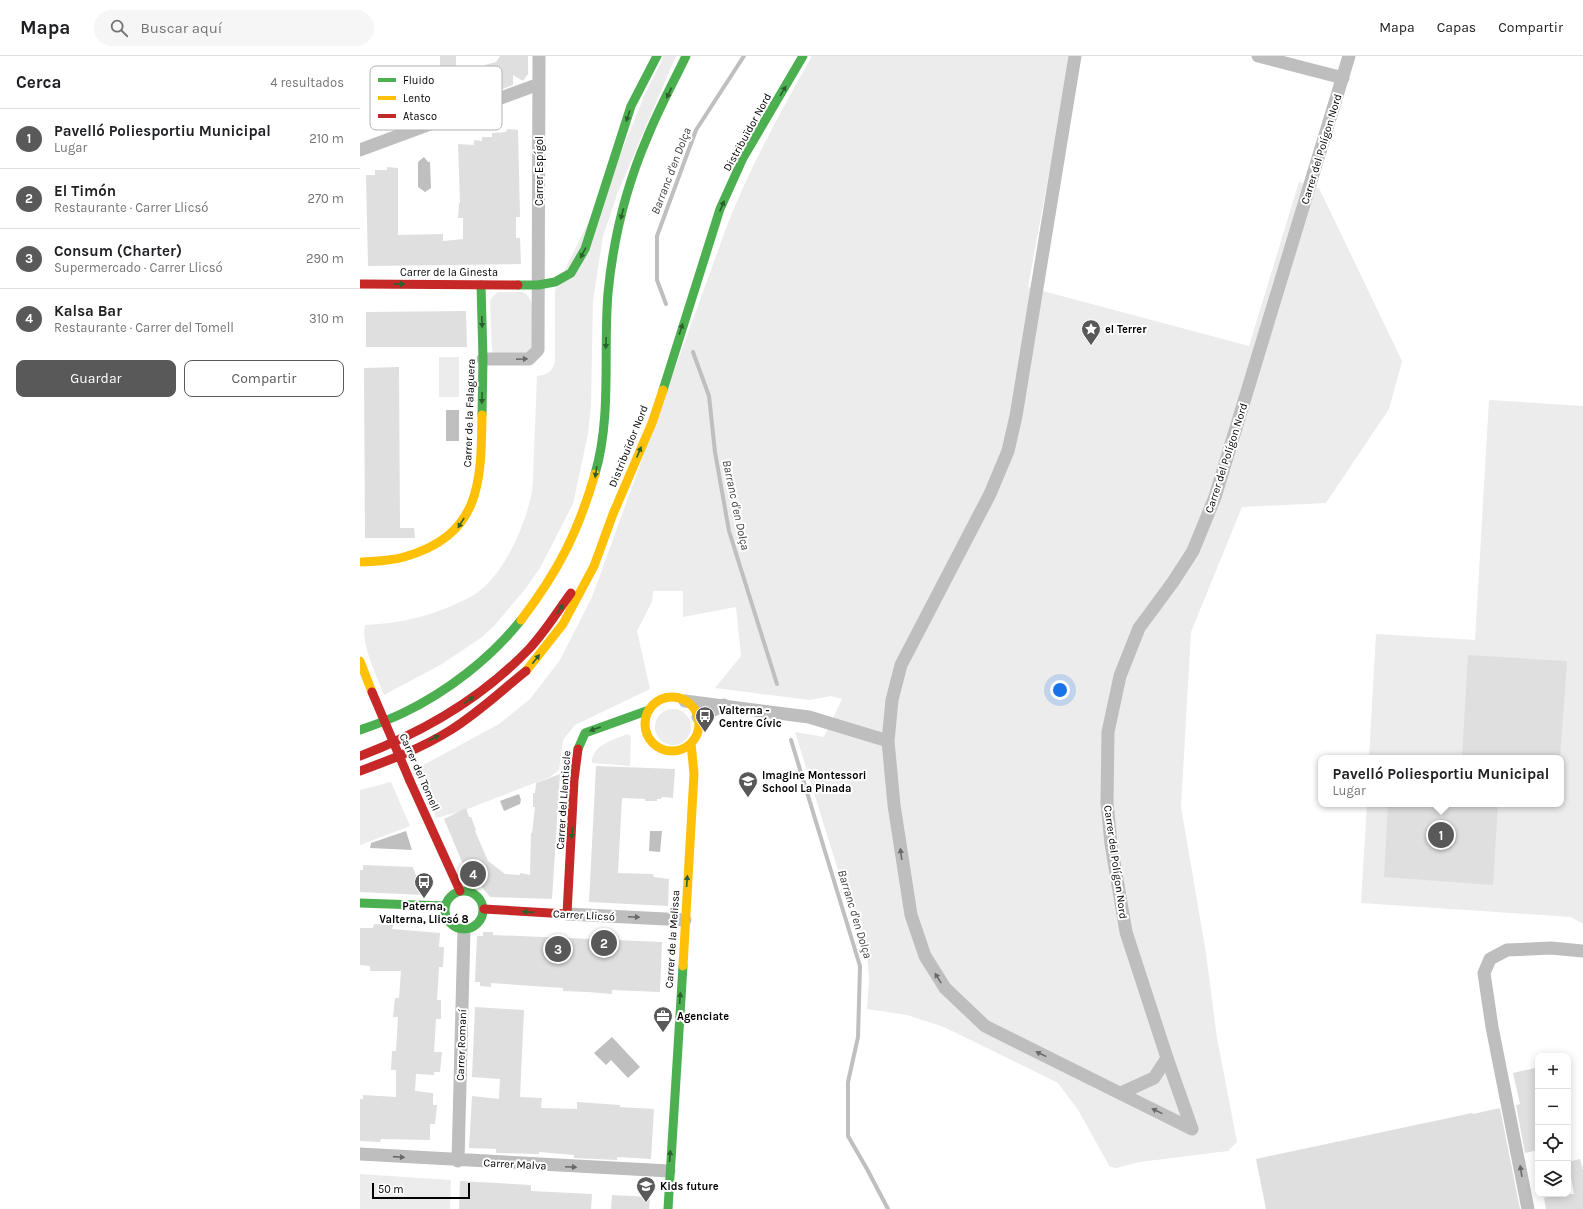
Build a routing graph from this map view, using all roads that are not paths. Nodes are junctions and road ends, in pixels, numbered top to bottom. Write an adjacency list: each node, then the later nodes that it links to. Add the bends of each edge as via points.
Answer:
1 (539, 56): 9 (street, Carrer Espígol)
2 (657, 56): 17 (main road, Carrer de la Ginesta, one-way to 17, via 631,106 585,249 571,273 555,282)
3 (686, 56): 27 (main road, Distribuïdor Nord, one-way to 27, via 643,150 621,216 608,294 603,426 595,479 578,532 537,602 483,661 408,711)
4 (803, 56): 19 (main road, Distribuïdor Nord, one-way to 4, via 652,423 720,209 743,158)
5 (1075, 56): 28 (street, via 1016,416 1008,451 990,494 901,665 892,700)
6 (1258, 56): 8 (street)
7 (1350, 56): 8 (street, Carrer del Polígon Nord)
8 (1343, 78): 40 (street, Carrer del Polígon Nord, via 1215,497 1193,551 1139,628 1120,676 1108,732 1107,803 1111,844 1126,932)
9 (539, 84): 10 (street); 17 (street, Carrer Espígol)
10 (502, 98)
11 (414, 130): 13 (street)
12 (360, 137): 13 (street)
13 (360, 150): 14 (street)
14 (360, 155)
15 (360, 284): 16 (main road, Carrer de la Ginesta, one-way to 16)
16 (481, 285): 17 (main road, Carrer de la Ginesta); 18 (main road, Carrer de la Falaguera, one-way to 18)
17 (538, 285): 18 (street, Carrer Espígol, one-way to 17, via 529,359 538,350)
18 (483, 359): 21 (main road, Carrer de la Falaguera, one-way to 21, via 481,465 474,500 457,529 433,548 402,558)
19 (613, 514): 30 (main road, Distribuïdor Nord, one-way to 19, via 428,727 483,690 513,664 548,626 572,591); 31 (main road, one-way to 19, via 448,732 529,668 563,624 579,596 594,566)
20 (360, 551): 21 (main road)
21 (361, 566)
22 (360, 661): 32 (main road, Carrer del Tomell, bridge)
23 (685, 701): 24 (street); 25 (main road, via 677,698 661,699); 26 (main road, via 691,705)
24 (724, 705): 26 (street); 28 (street, via 809,717)
25 (649, 710): 29 (main road, via 645,727 652,742 659,748 671,751 684,748); 36 (main road, Carrer del Llentiscle, one-way to 36, via 585,733 578,749)
26 (698, 717): 29 (main road, via 698,731)
27 (360, 730)
28 (888, 741): 41 (street, one-way to 28, via 986,1026 945,988 925,956 911,915 894,805)
29 (691, 743): 37 (main road, Carrer de la Melissa, one-way to 29, via 694,774)
30 (360, 756)
31 (360, 771)
32 (460, 891): 34 (main road, via 450,897); 35 (main road, via 471,892 480,898)
33 (360, 903): 34 (main road)
34 (445, 906): 38 (main road, via 450,922)
35 (484, 909): 36 (main road, Carrer Llicsó, one-way to 35); 38 (main road, via 481,919 474,926)
36 (567, 914): 37 (street, Carrer Llicsó, one-way to 37)
37 (685, 920): 44 (main road, Carrer de la Melissa, one-way to 37)
38 (464, 929): 43 (street, Carrer Romaní)
39 (1583, 952): 46 (street, one-way to 39, via 1492,1027 1484,973 1490,960 1507,950 1550,948)
40 (1167, 1058): 41 (street, via 1154,1078); 41 (street, Carrer del Polígon Nord, one-way to 41, via 1192,1129)
41 (1121, 1093)
42 (360, 1154): 43 (street, Carrer Malva, one-way to 43)
43 (458, 1161): 44 (street, Carrer Malva, one-way to 44)
44 (669, 1171): 45 (main road, Carrer de la Melissa)
45 (668, 1209)
46 (1528, 1209)

